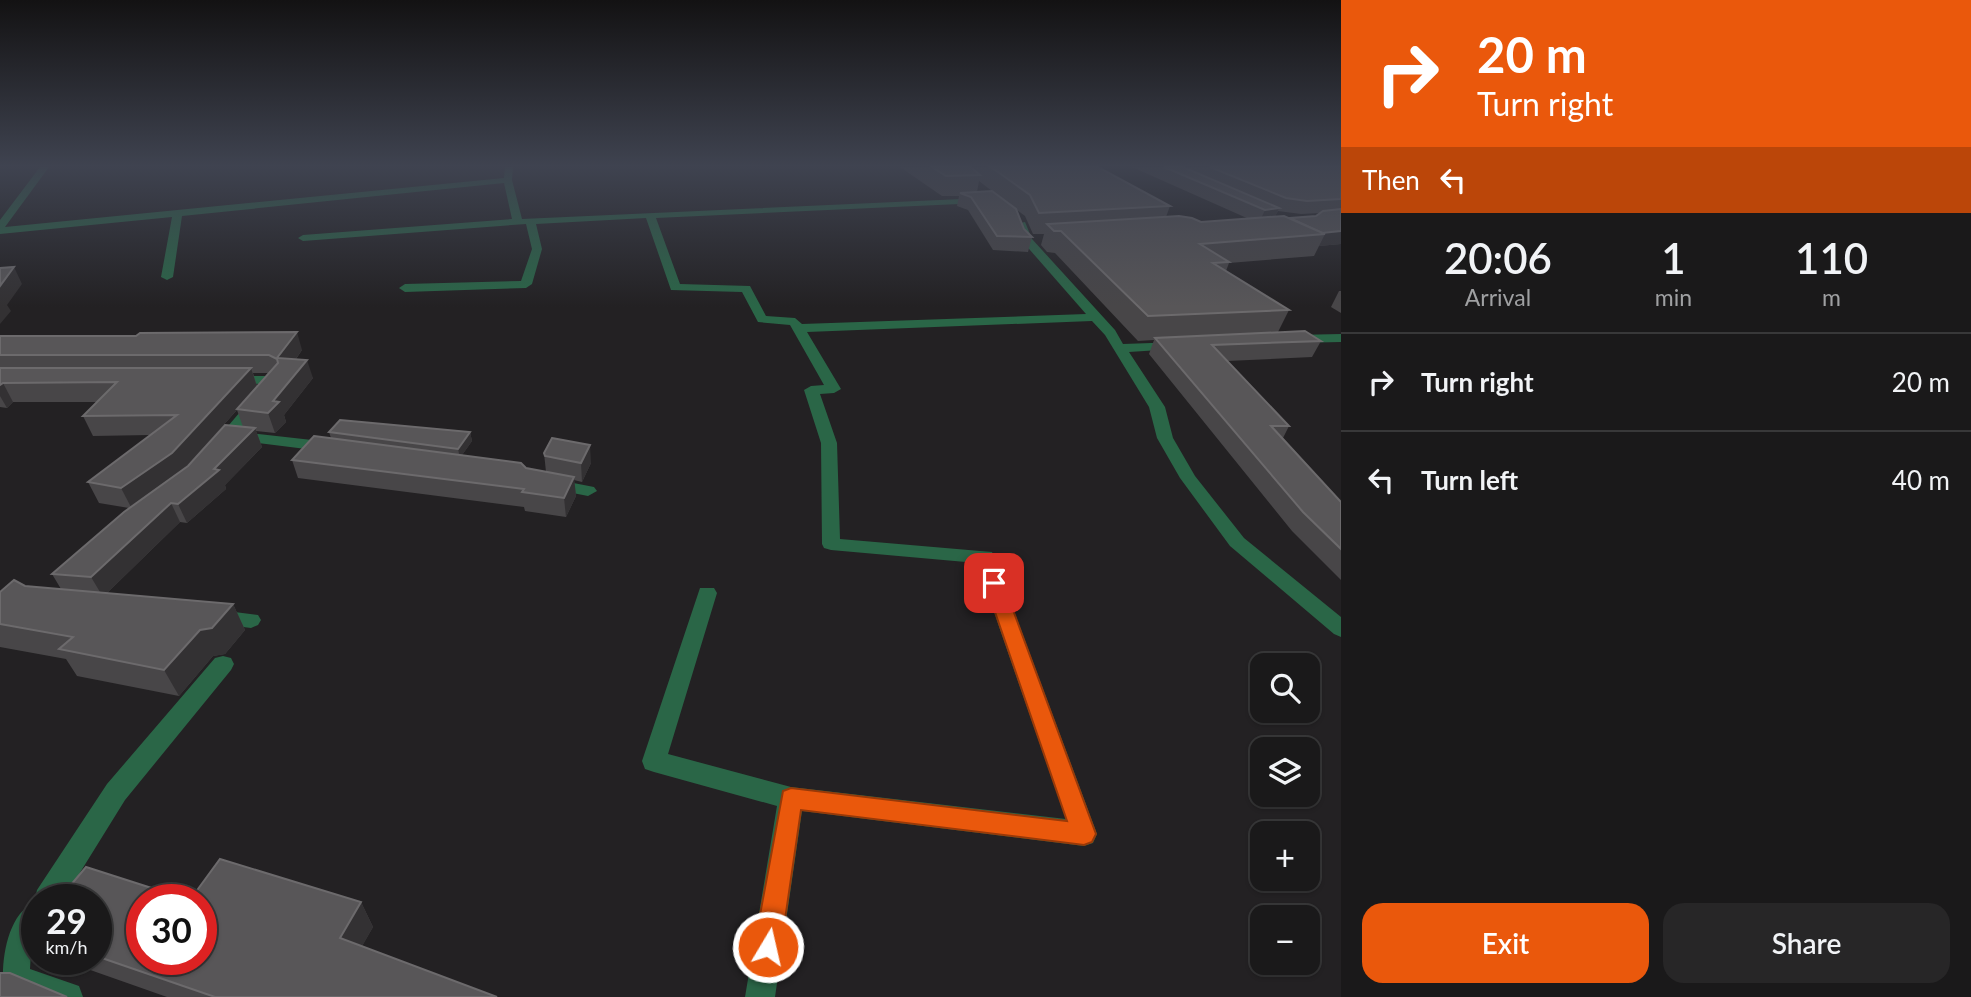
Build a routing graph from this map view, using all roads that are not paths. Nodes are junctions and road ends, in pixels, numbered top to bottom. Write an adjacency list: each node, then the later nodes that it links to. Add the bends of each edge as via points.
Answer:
1 (178, 213): 11 (street)
2 (1011, 213): 13 (street)
3 (11, 214): 9 (street)
4 (172, 214): 9 (street)
5 (521, 214): 8 (street)
6 (684, 214): 7 (street)
7 (650, 215): 8 (street); 14 (street, via 675,287 746,289 762,319 795,322)
8 (524, 222): 10 (street); 12 (street, via 537,249 526,284)
9 (0, 229)
10 (303, 238)
11 (167, 276)
12 (405, 288)
13 (1094, 317): 14 (street); 18 (street)
14 (798, 328): 30 (street, via 834,388 811,390 829,443 831,544 985,557 1084,834)
15 (1341, 338): 16 (street)
16 (1279, 340)
17 (1186, 345): 18 (street)
18 (1119, 348): 28 (street, via 1157,407 1165,438 1188,478 1237,542)
19 (220, 380): 20 (street, via 275,380)
20 (229, 436): 21 (street); 22 (street)
21 (345, 449)
22 (208, 459)
23 (535, 480): 24 (street)
24 (588, 491)
25 (707, 593): 30 (street, via 654,761)
26 (196, 616): 27 (street)
27 (251, 620)
28 (1341, 629)
29 (223, 664): 31 (street, via 116,792)
30 (791, 799): 34 (street)
31 (57, 884)
32 (21, 940): 33 (street, via 16,947 15,979)
33 (68, 997)
34 (760, 997)

